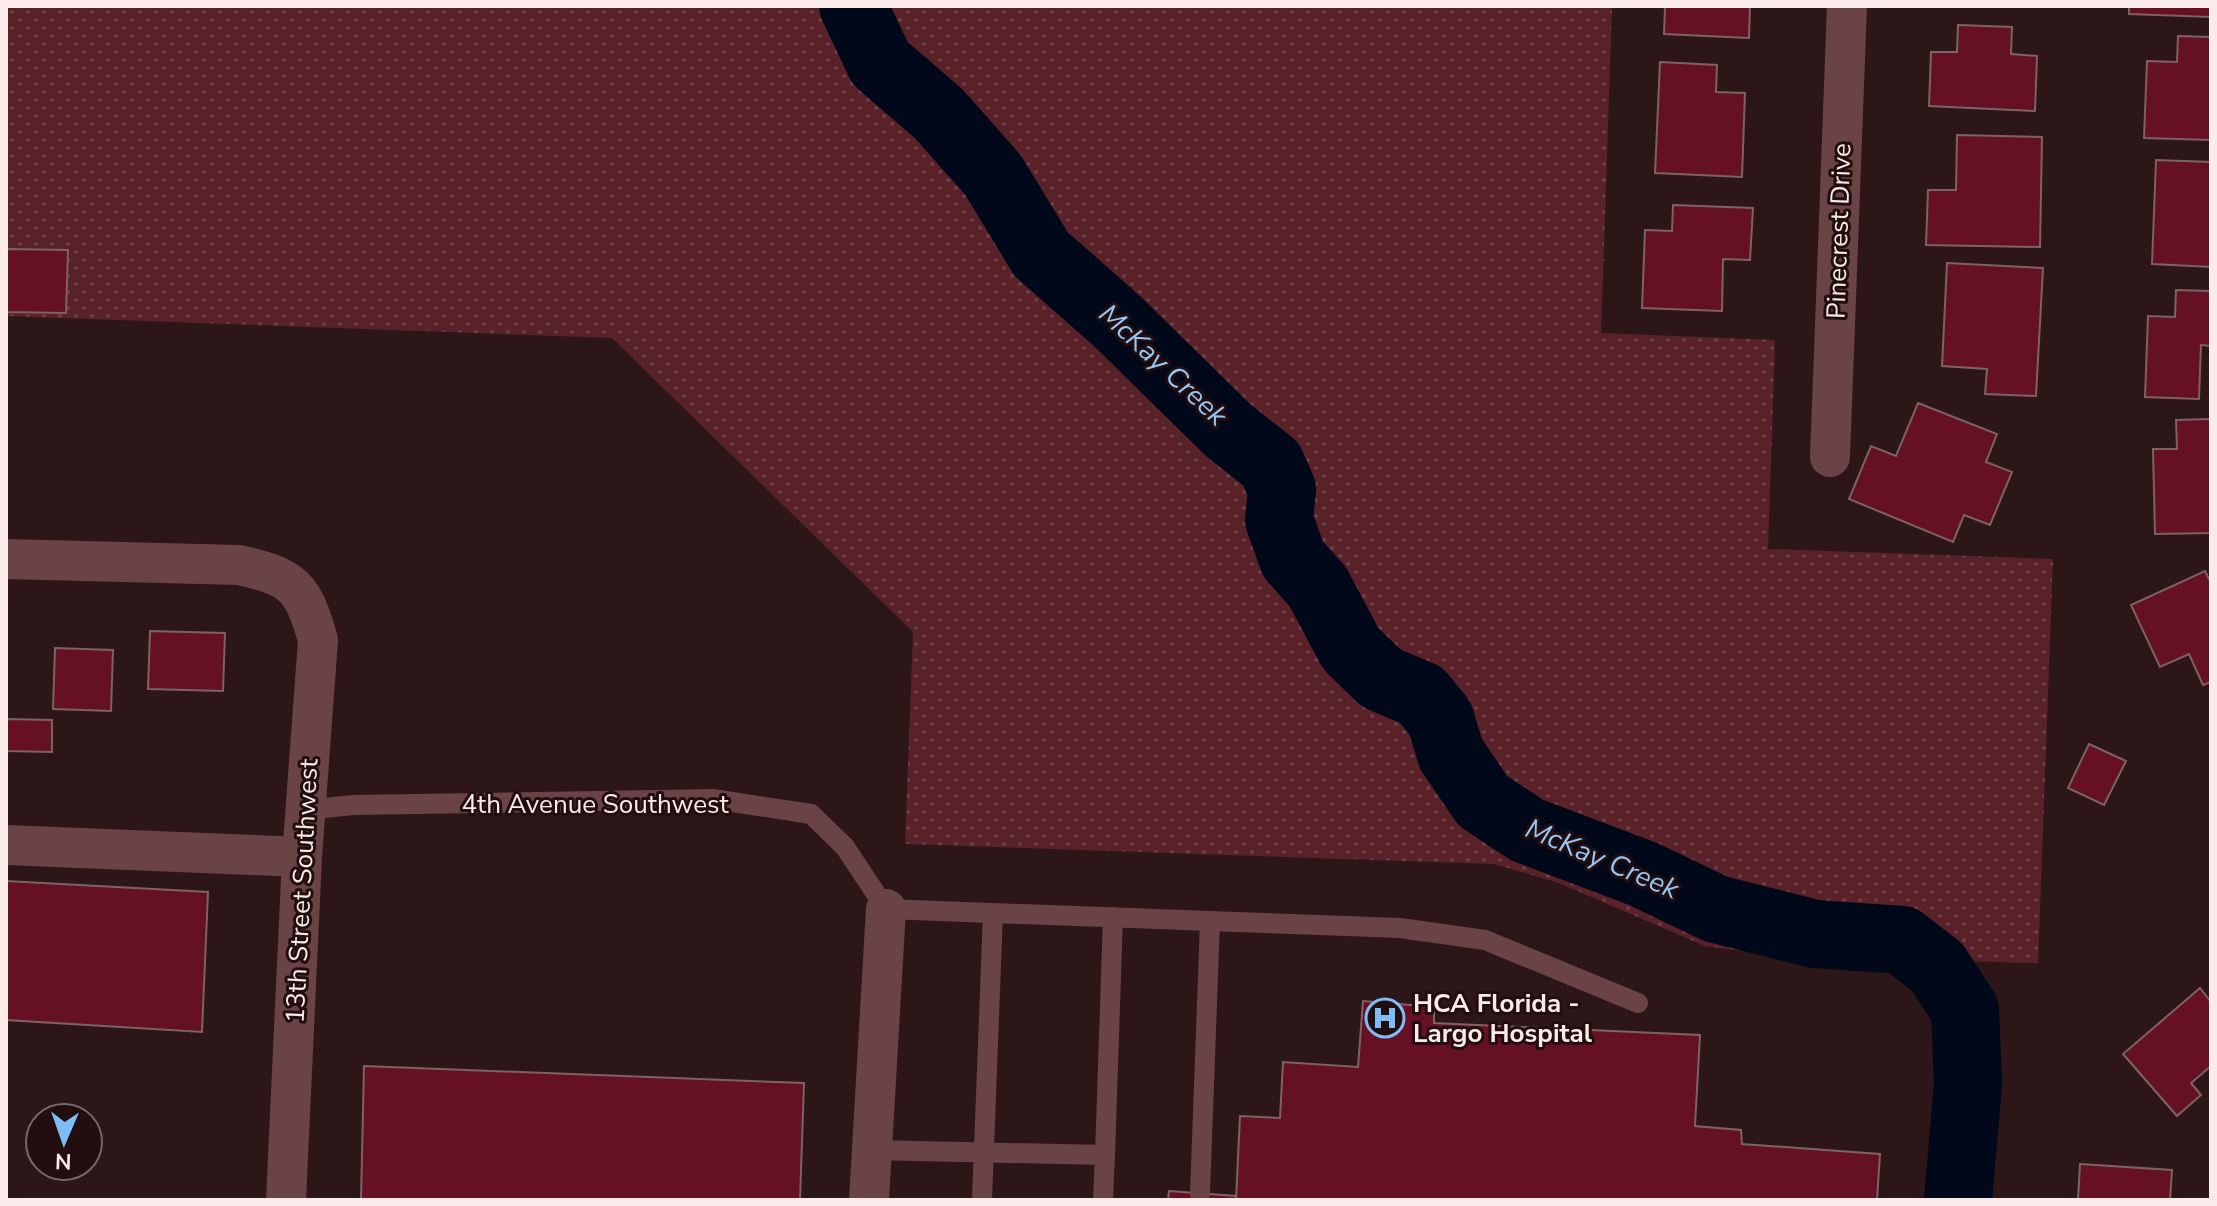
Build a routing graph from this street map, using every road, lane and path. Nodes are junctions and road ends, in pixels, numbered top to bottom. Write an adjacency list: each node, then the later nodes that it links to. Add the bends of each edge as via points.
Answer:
1 (1847, 6): 2 (street, Pinecrest Drive)
2 (1830, 457)
3 (6, 559): 4 (street, 13th Street Southwest, via 239,565 276,574 296,586 318,640)
4 (305, 810): 6 (street, 13th Street Southwest); 7 (lane, 4th Avenue Southwest, via 713,799 811,814 845,847)
5 (6, 845): 6 (street)
6 (302, 857): 16 (street, 13th Street Southwest)
7 (886, 909): 8 (lane); 12 (street)
8 (993, 913): 9 (lane); 13 (lane)
9 (1113, 917): 10 (lane); 14 (lane)
10 (1210, 921): 11 (lane, via 1400,928 1485,940); 15 (lane)
11 (1638, 1003)
12 (872, 1150): 13 (lane); 17 (street)
13 (984, 1152): 14 (lane); 18 (lane)
14 (1105, 1155): 19 (lane)
15 (1200, 1194)
16 (286, 1200)
17 (869, 1200)
18 (982, 1200)
19 (1103, 1200)

